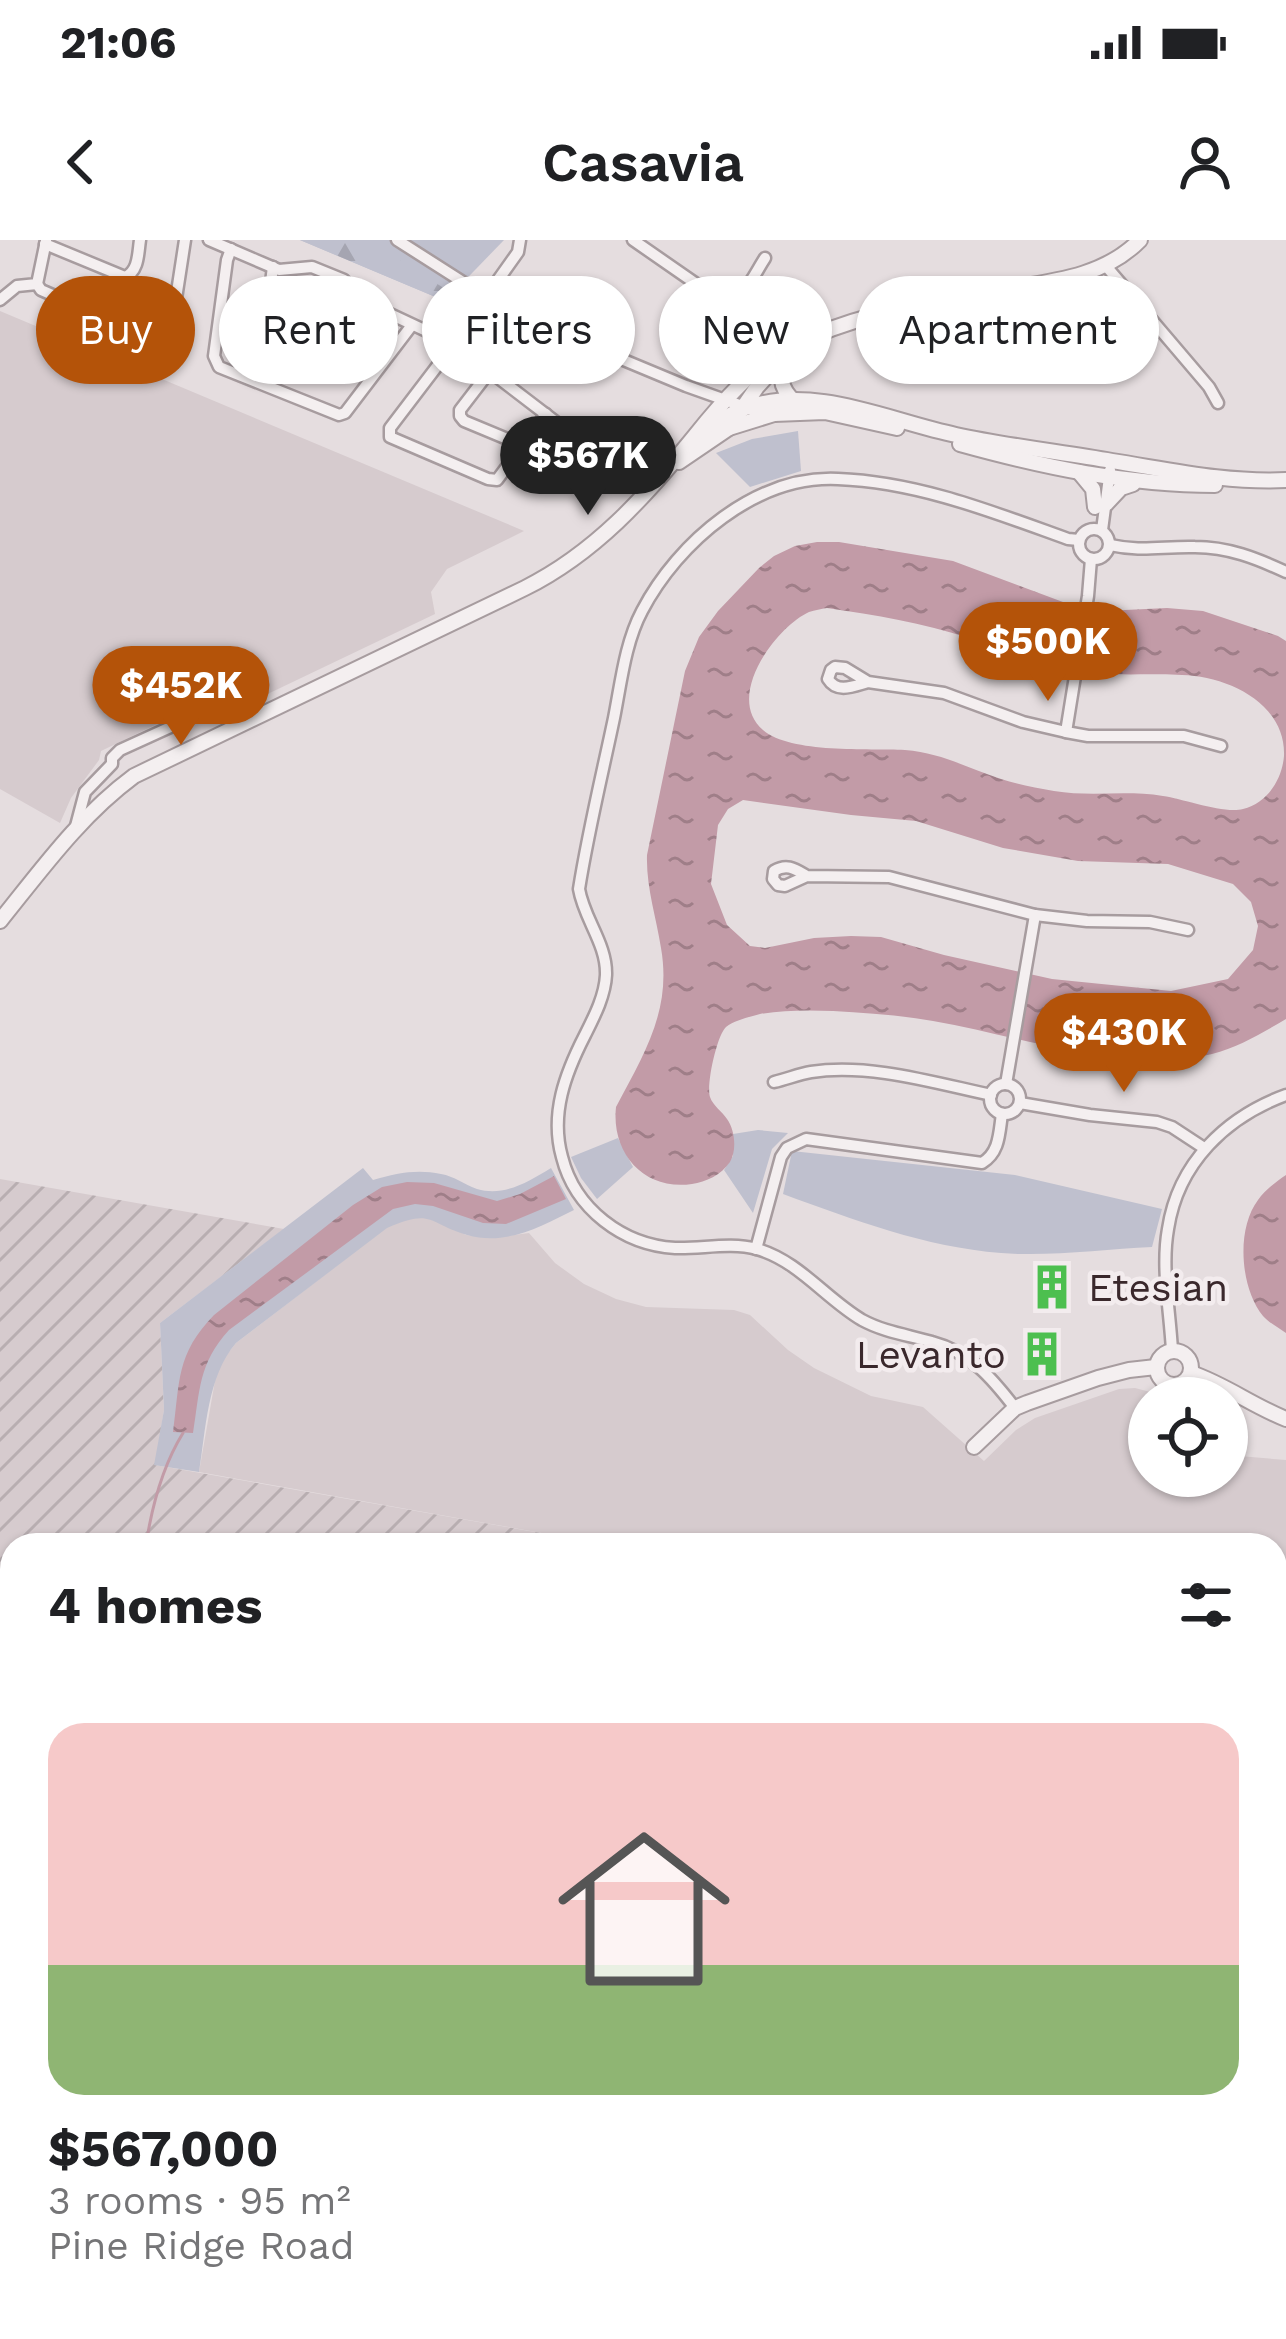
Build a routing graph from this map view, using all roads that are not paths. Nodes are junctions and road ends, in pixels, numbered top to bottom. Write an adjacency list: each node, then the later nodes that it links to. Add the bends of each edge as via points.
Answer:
1 (140, 240): 8 (street, via 134,271 125,277)
2 (185, 240): 14 (street)
3 (209, 240): 9 (street)
4 (397, 240): 17 (street)
5 (520, 240): 18 (street)
6 (633, 240): 10 (street, via 728,302)
7 (1140, 240): 11 (street)
8 (46, 242): 13 (street)
9 (231, 249): 12 (street); 22 (street, via 219,367 343,414)
10 (765, 258)
11 (1106, 266): 23 (street); 34 (street)
12 (273, 267): 15 (street); 16 (street)
13 (39, 276)
14 (179, 276)
15 (271, 276)
16 (334, 276)
17 (453, 276)
18 (501, 276)
19 (36, 284): 20 (street, via 16,286)
20 (0, 300)
21 (398, 319): 22 (street)
22 (412, 325): 24 (street)
23 (832, 329)
24 (422, 330)
25 (635, 365): 32 (street)
26 (424, 384): 41 (street, via 390,437 493,481)
27 (480, 384): 41 (street, via 460,416)
28 (507, 384): 37 (street)
29 (744, 384): 32 (street)
30 (761, 384): 35 (street)
31 (782, 384): 33 (street)
32 (727, 399): 35 (street); 40 (street)
33 (795, 401): 35 (street); 42 (street, via 838,404)
34 (1218, 403)
35 (745, 407): 36 (street); 38 (street); 40 (street)
36 (774, 414): 38 (street); 44 (street, via 825,412)
37 (546, 415): 39 (street); 41 (street)
38 (730, 428): 43 (street)
39 (565, 429)
40 (694, 436): 43 (street)
41 (524, 446)
42 (1107, 468): 44 (street); 45 (street); 46 (street); 48 (street)
43 (665, 471): 55 (street, via 602,538 556,572)
44 (1079, 472): 48 (street)
45 (1286, 480)
46 (1144, 482): 47 (street); 48 (street, via 1120,488)
47 (1286, 490)
48 (1100, 506): 49 (street)
49 (1096, 530): 50 (street); 51 (street)
50 (1079, 540): 52 (street); 72 (street, via 940,495 812,479 719,518 642,611 579,889 606,975 560,1100 562,1158 584,1202 634,1240)
51 (1110, 545): 52 (street); 53 (street, via 1219,549)
52 (1091, 559): 56 (street)
53 (1286, 572)
54 (868, 682): 56 (street, via 944,693)
55 (245, 720): 58 (street, via 221,704 120,750); 59 (street)
56 (1066, 732): 57 (street, via 1184,736)
57 (1221, 746)
58 (112, 764): 59 (street, via 120,776); 60 (street, via 86,793)
59 (134, 776): 60 (street)
60 (76, 826): 63 (street)
61 (807, 876): 62 (street, via 889,877)
62 (1035, 914): 64 (street); 66 (street)
63 (0, 922)
64 (1188, 930)
65 (775, 1082): 68 (street, via 828,1070 900,1075)
66 (1006, 1084): 68 (street); 69 (street)
67 (1286, 1095): 71 (street, via 1249,1111)
68 (991, 1096): 70 (street)
69 (1020, 1103): 70 (street); 71 (street, via 1157,1122)
70 (1002, 1114): 72 (street, via 997,1148 982,1162 794,1143 781,1157)
71 (1204, 1148): 73 (street, via 1168,1227)
72 (756, 1249): 76 (street, via 865,1321 957,1351)
73 (1172, 1351): 74 (street); 75 (street, via 1189,1359)
74 (1156, 1367): 75 (street, via 1172,1386); 76 (street)
75 (1191, 1373): 77 (street)
76 (1016, 1408): 78 (street)
77 (1286, 1419)
78 (974, 1447)

